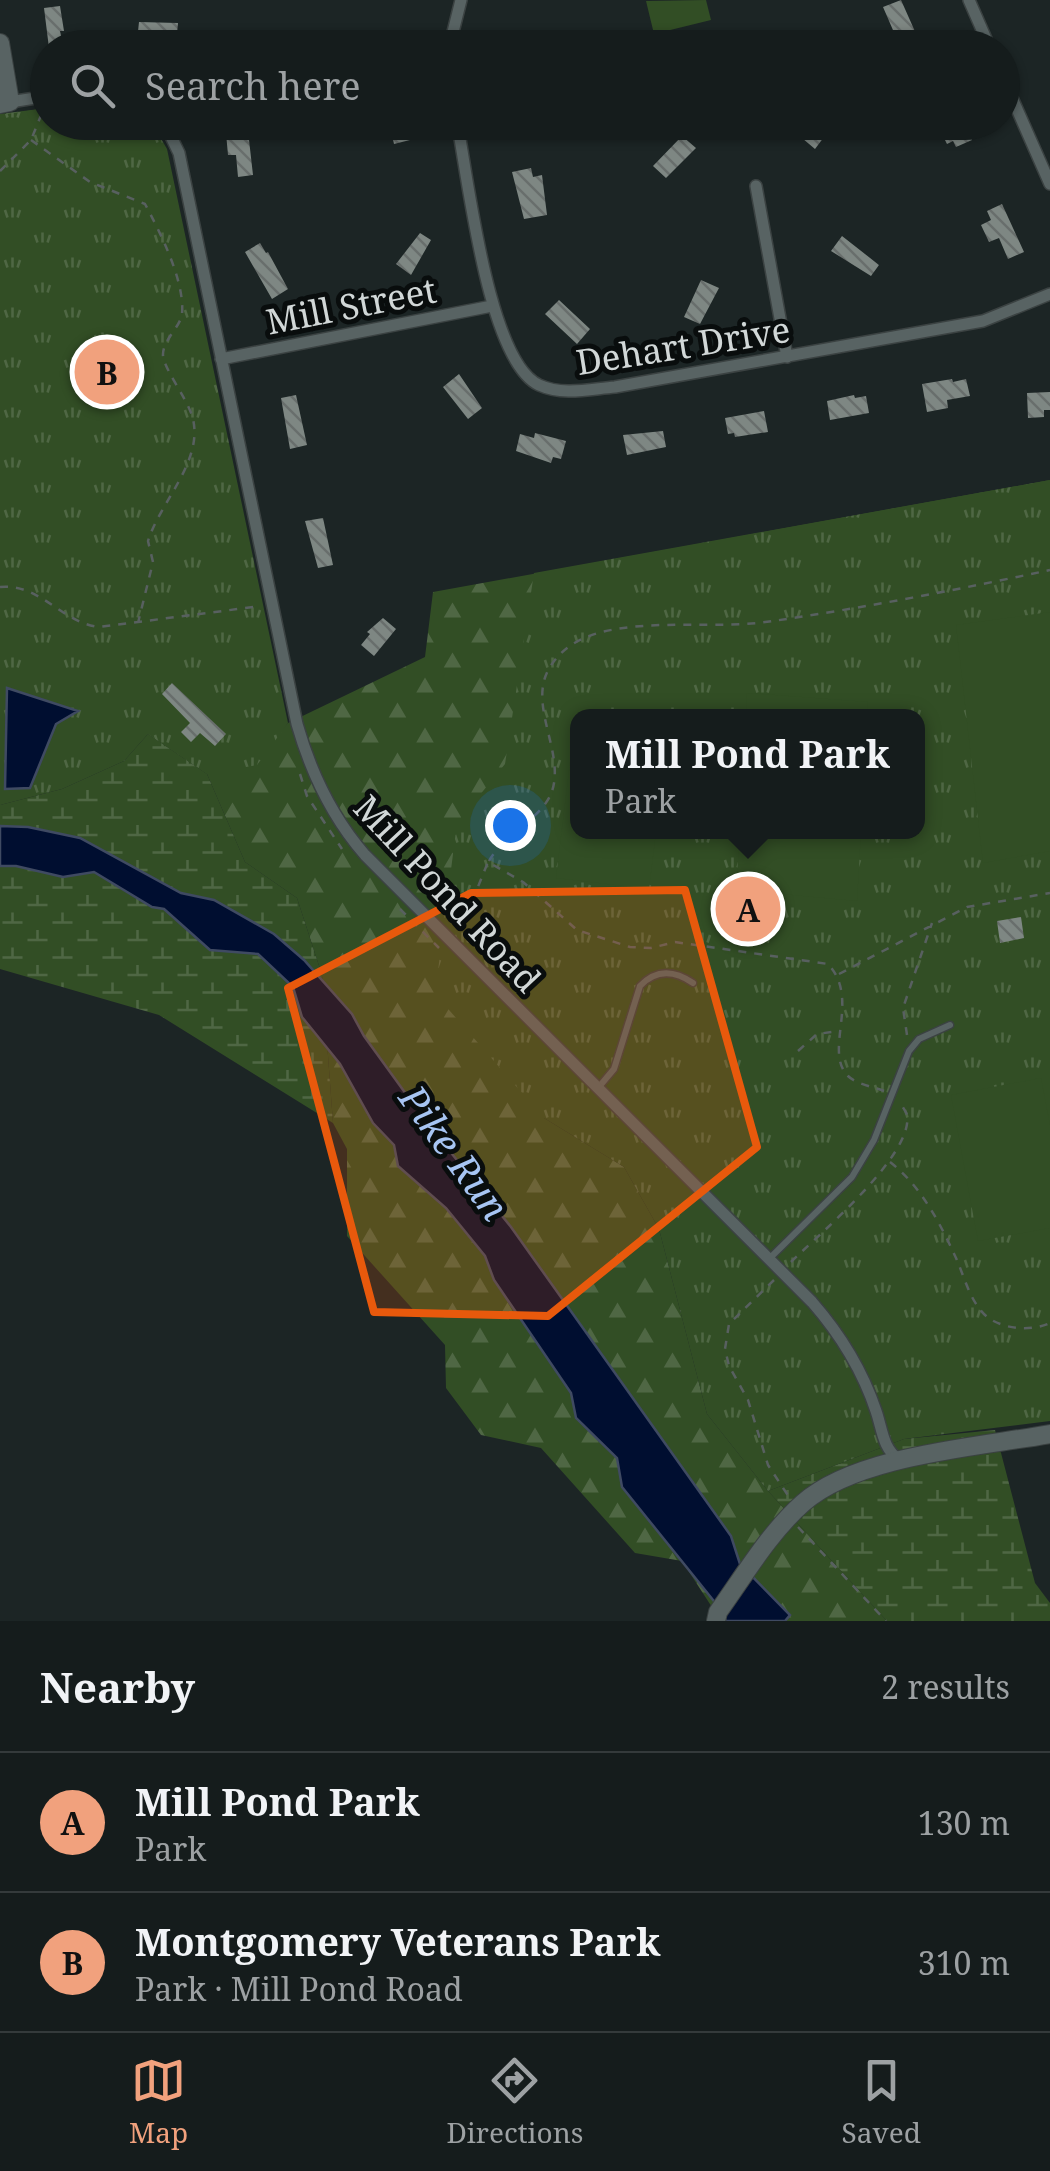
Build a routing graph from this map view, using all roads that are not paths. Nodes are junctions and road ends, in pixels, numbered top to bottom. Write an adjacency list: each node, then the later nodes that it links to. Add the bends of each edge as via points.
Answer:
1 (461, 0): 3 (street)
2 (969, 0): 4 (street)
3 (454, 30)
4 (982, 30)
5 (0, 43): 7 (street)
6 (30, 102): 7 (street)
7 (5, 103)
8 (1020, 116): 11 (street)
9 (172, 140): 16 (street, Mill Pond Road)
10 (460, 140): 14 (street, Dehart Drive)
11 (1050, 184)
12 (756, 186): 15 (street)
13 (1050, 294): 15 (street, Dehart Drive, via 983,321)
14 (492, 306): 15 (street, Dehart Drive, via 511,357 538,384 563,392); 16 (street, Mill Street)
15 (786, 358)
16 (221, 359): 19 (street, Mill Pond Road, via 297,724 320,787 365,855)
17 (693, 983): 19 (lane, via 670,972 649,976 614,1070)
18 (950, 1025): 20 (lane, via 919,1039 852,1177)
19 (598, 1088): 20 (street, Mill Pond Road)
20 (769, 1258): 22 (street, Mill Pond Road, via 843,1342 888,1451)
21 (1050, 1434): 22 (street)
22 (900, 1459): 23 (street, via 833,1484 794,1512)
23 (717, 1616)

